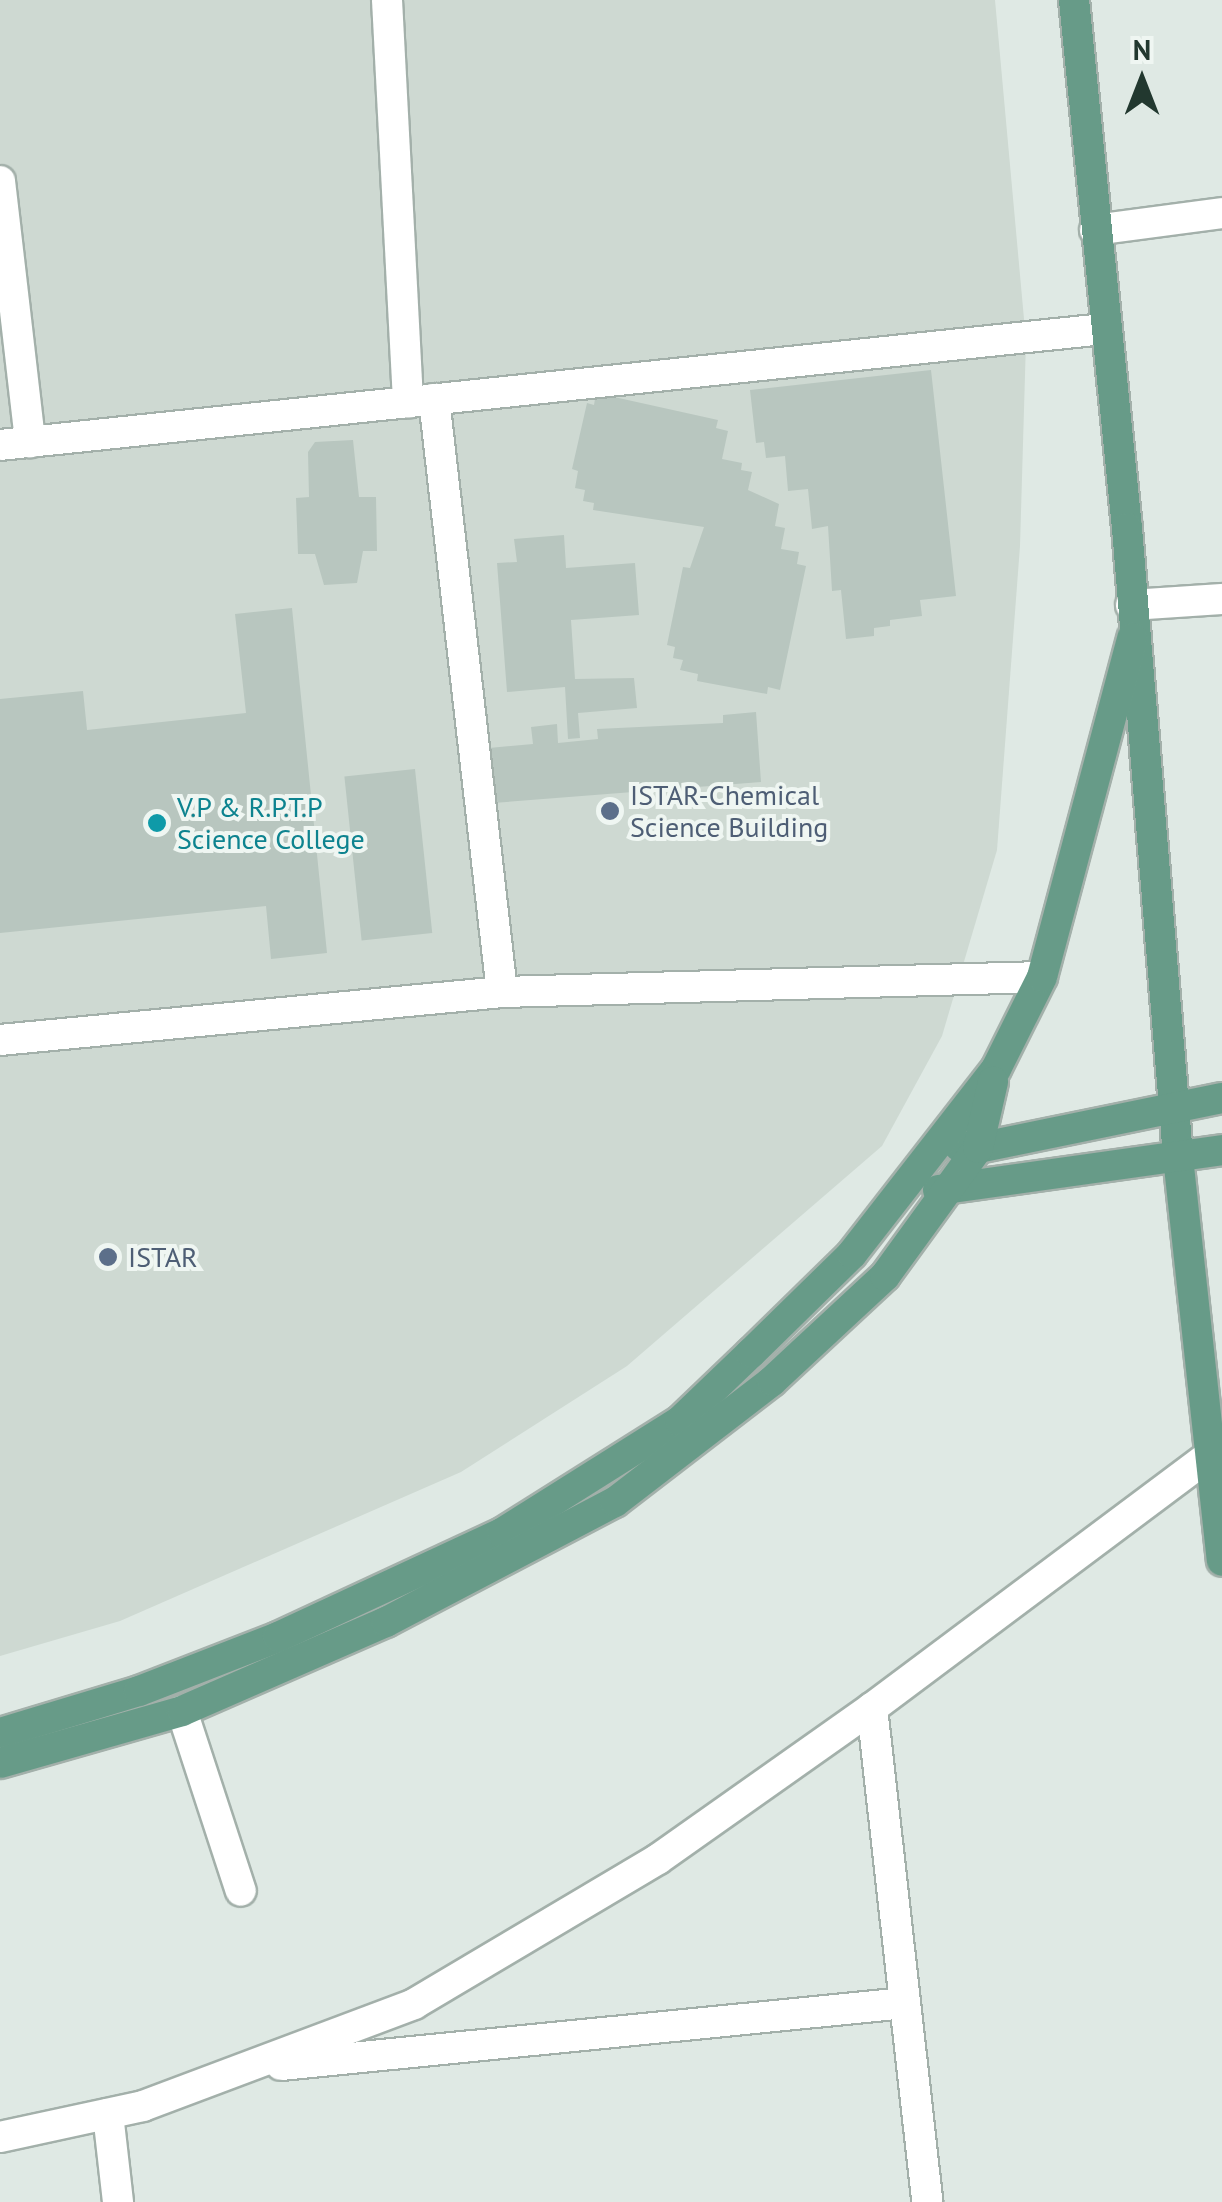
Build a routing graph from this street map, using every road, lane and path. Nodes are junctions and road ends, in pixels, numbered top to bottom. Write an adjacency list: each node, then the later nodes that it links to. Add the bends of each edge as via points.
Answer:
1 (388, 0): 7 (street)
2 (1074, 0): 5 (main road)
3 (0, 181): 8 (street)
4 (1222, 213): 5 (street)
5 (1096, 230): 6 (main road)
6 (1104, 330): 7 (street); 10 (main road)
7 (421, 401): 8 (street); 13 (street)
8 (15, 443)
9 (1222, 599): 10 (street)
10 (1131, 606): 11 (main road)
11 (1132, 638): 12 (main road); 17 (main road)
12 (1042, 977): 13 (street); 15 (main road)
13 (502, 992): 14 (street)
14 (0, 1040)
15 (996, 1069): 18 (main road); 19 (main road)
16 (1222, 1098): 17 (main road)
17 (1176, 1106): 19 (main road); 21 (main road)
18 (936, 1144): 19 (main road); 22 (main road)
19 (978, 1148): 23 (main road)
20 (1222, 1150): 21 (main road)
21 (1178, 1157): 23 (main road); 24 (main road)
22 (910, 1184): 23 (main road); 28 (main road, via 852,1254 680,1421 579,1488 502,1533 278,1637 139,1691)
23 (950, 1192): 27 (main road, via 838,1325 616,1502 386,1622)
24 (1210, 1455): 25 (main road); 26 (street)
25 (1222, 1562)
26 (872, 1708): 31 (street); 32 (street, via 546,1929 414,2004)
27 (182, 1711): 29 (main road); 30 (street)
28 (0, 1733)
29 (0, 1763)
30 (241, 1891)
31 (905, 2003): 32 (street); 36 (street)
32 (241, 2069): 33 (street)
33 (108, 2114): 34 (street); 35 (street)
34 (0, 2137)
35 (118, 2202)
36 (927, 2202)

